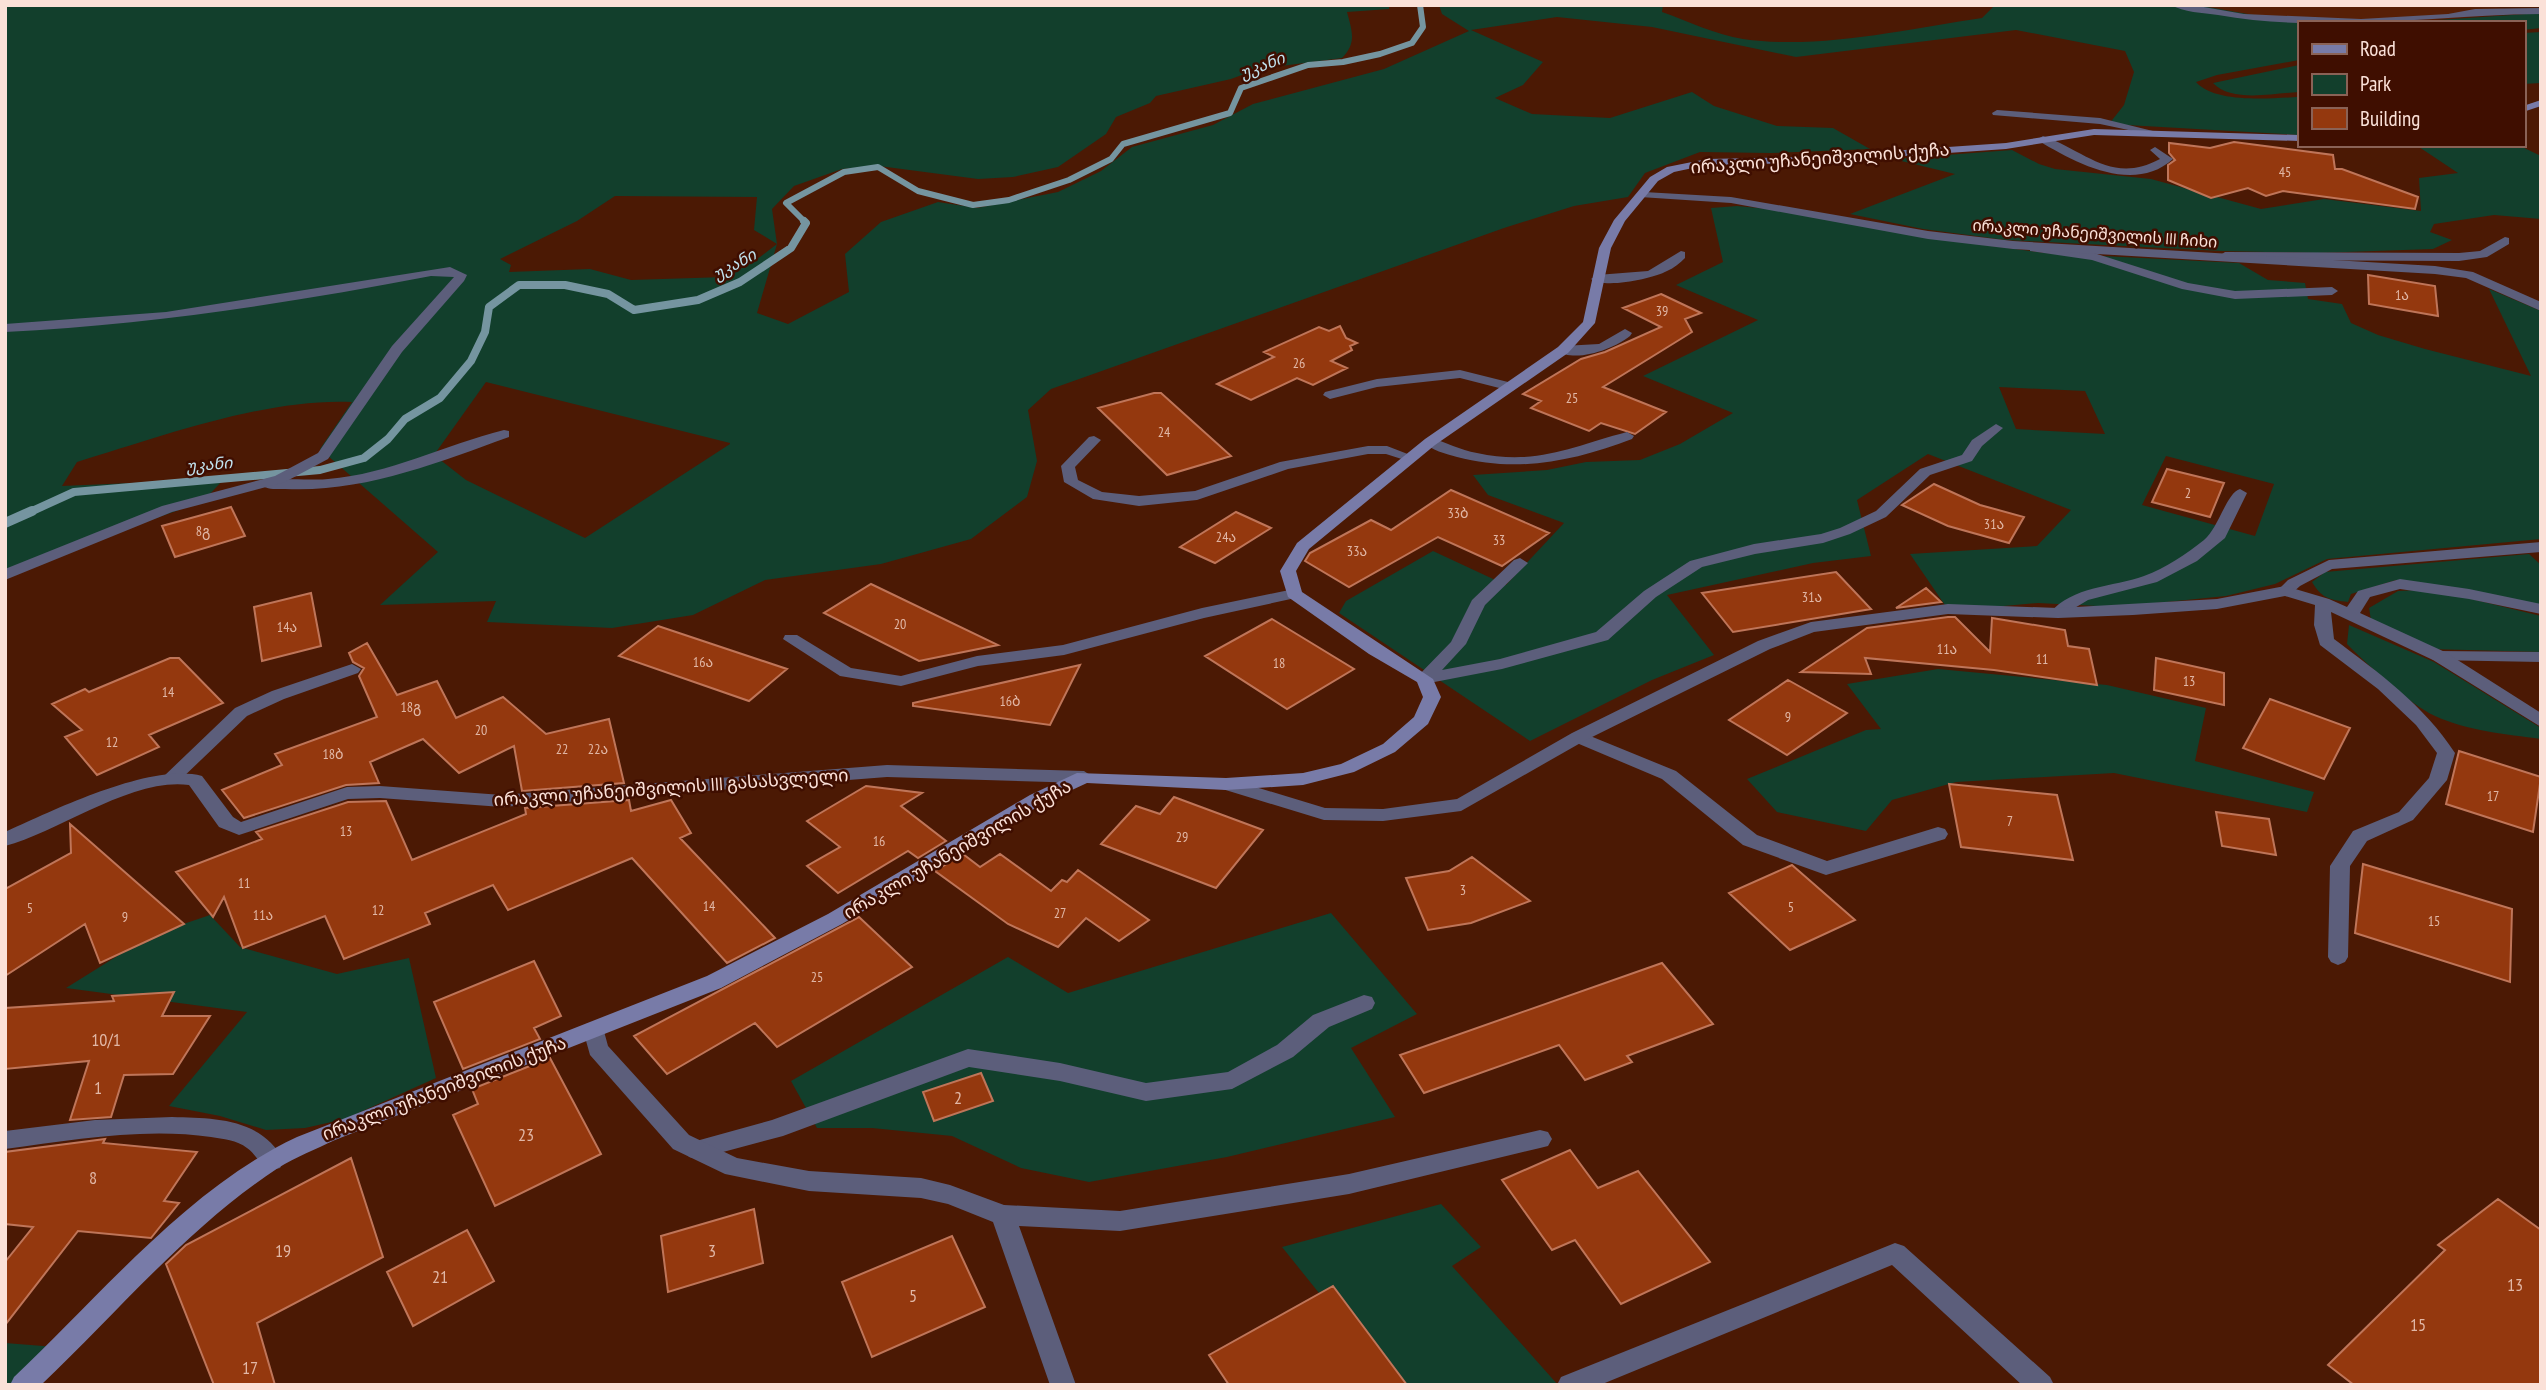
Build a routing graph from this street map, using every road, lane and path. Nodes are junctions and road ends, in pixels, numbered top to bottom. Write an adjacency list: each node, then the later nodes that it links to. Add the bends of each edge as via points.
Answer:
1 (2175, 5): 3 (street, via 2244,17)
2 (2541, 11): 4 (street)
3 (2338, 21)
4 (2378, 21)
5 (1997, 113): 6 (street, via 2100,121)
6 (2152, 132): 7 (street, ირაკლი უჩანეიშვილის ქუჩა); 8 (street, ირაკლი უჩანეიშვილის ქუჩა, via 2094,132)
7 (2298, 138)
8 (2043, 139): 9 (street, via 2094,168 2120,172 2145,170 2168,159); 10 (street, ირაკლი უჩანეიშვილის ქუჩა, via 2006,146 1803,160 1707,162 1671,169 1654,180)
9 (2155, 150)
10 (1644, 195): 12 (street, ირაკლი უჩანეიშვილის III ჩიხი, via 1731,200 1928,235); 15 (street, ირაკლი უჩანეიშვილის ქუჩა, via 1620,220 1605,248)
11 (2505, 242): 14 (street, via 2483,254 2459,257)
12 (2013, 245): 14 (street, ირაკლი უჩანეიშვილის III ჩიხი); 16 (street, via 2094,257 2186,286 2235,295)
13 (1681, 255): 15 (street, via 1672,265 1648,275)
14 (2210, 257): 17 (street, ირაკლი უჩანეიშვილის III ჩიხი, via 2469,275)
15 (1597, 279): 20 (street, ირაკლი უჩანეიშვილის ქუჩა, via 1589,323)
16 (2332, 291)
17 (2541, 307)
18 (5, 328): 29 (street, via 140,320 307,297 431,272 461,275 397,349 323,456)
19 (1625, 333): 20 (street, via 1595,350)
20 (1563, 350): 21 (street, ირაკლი უჩანეიშვილის ქუჩა)
21 (1511, 387): 22 (street, via 1460,374 1377,383); 27 (street, ირაკლი უჩანეიშვილის ქუჩა)
22 (1329, 395)
23 (1996, 428): 44 (street, via 1967,458 1925,472 1881,514 1845,531 1696,564 1650,594 1602,636 1502,664)
24 (504, 434): 29 (street, via 404,470 341,484 298,487)
25 (1627, 436): 27 (street, via 1592,451 1530,463 1453,454)
26 (1094, 440): 28 (street, via 1068,466 1071,482 1098,496 1139,501 1198,495 1285,465 1368,450)
27 (1430, 442): 28 (street, ირაკლი უჩანეიშვილის ქუჩა)
28 (1411, 458): 35 (street, ირაკლი უჩანეიშვილის ქუჩა, via 1303,545 1288,571)
29 (274, 482): 33 (street, via 167,509)
30 (2239, 493): 38 (street, via 2220,535 2190,558 2151,579 2082,597)
31 (2541, 547): 34 (street, via 2329,565)
32 (1520, 563): 44 (street, via 1478,603 1458,644)
33 (5, 575)
34 (2285, 591): 36 (street); 38 (street, via 2217,604)
35 (1294, 594): 40 (street, via 1063,650 977,661 901,681 846,672); 44 (street)
36 (2323, 602): 39 (street); 52 (street, via 2326,640 2384,685 2422,721 2446,753 2438,780 2406,816 2360,836 2340,866)
37 (2541, 608): 39 (street, via 2400,584 2364,594)
38 (2058, 613): 46 (street, via 1948,609 1811,627 1764,645)
39 (2350, 615): 41 (street)
40 (791, 639)
41 (2440, 656): 42 (street); 45 (street)
42 (2541, 657)
43 (352, 669): 47 (street, via 241,712)
44 (1424, 679): 49 (street, ირაკლი უჩანეიშვილის ქუჩა, via 1432,697 1422,720 1389,748 1347,768 1303,779)
45 (2541, 721)
46 (1578, 737): 49 (street, via 1461,805 1383,816 1324,814); 50 (street, via 1669,775 1750,840 1826,868)
47 (172, 777): 48 (street, ირაკლი უჩანეიშვილის III გასასვლელი, via 195,780 226,822 239,829 347,793 502,801 887,771); 51 (street)
48 (1084, 777): 49 (street, ირაკლი უჩანეიშვილის ქუჩა); 54 (street, ირაკლი უჩანეიშვილის ქუჩა, via 1037,799 835,919 714,982)
49 (1226, 784)
50 (1938, 834)
51 (5, 840)
52 (2339, 957)
53 (1364, 1003): 57 (street, via 1321,1021 1285,1051 1231,1080 1146,1092 1060,1072 968,1058 775,1129)
54 (594, 1030): 57 (street, via 598,1049 681,1142); 58 (street, ირაკლი უჩანეიშვილის ქუჩა, via 327,1133)
55 (1540, 1139): 59 (street, via 1349,1185 1120,1221)
56 (5, 1140): 58 (street, via 90,1128 215,1126 253,1139)
57 (697, 1150): 59 (street, via 733,1167 809,1181 921,1188)
58 (272, 1160): 60 (street, ირაკლი უჩანეიშვილის ქუჩა, via 187,1225)
59 (1003, 1215): 61 (street)
60 (23, 1385)
61 (1063, 1385)
62 (1570, 1385): 63 (street, via 1895,1253)
63 (2041, 1385)

